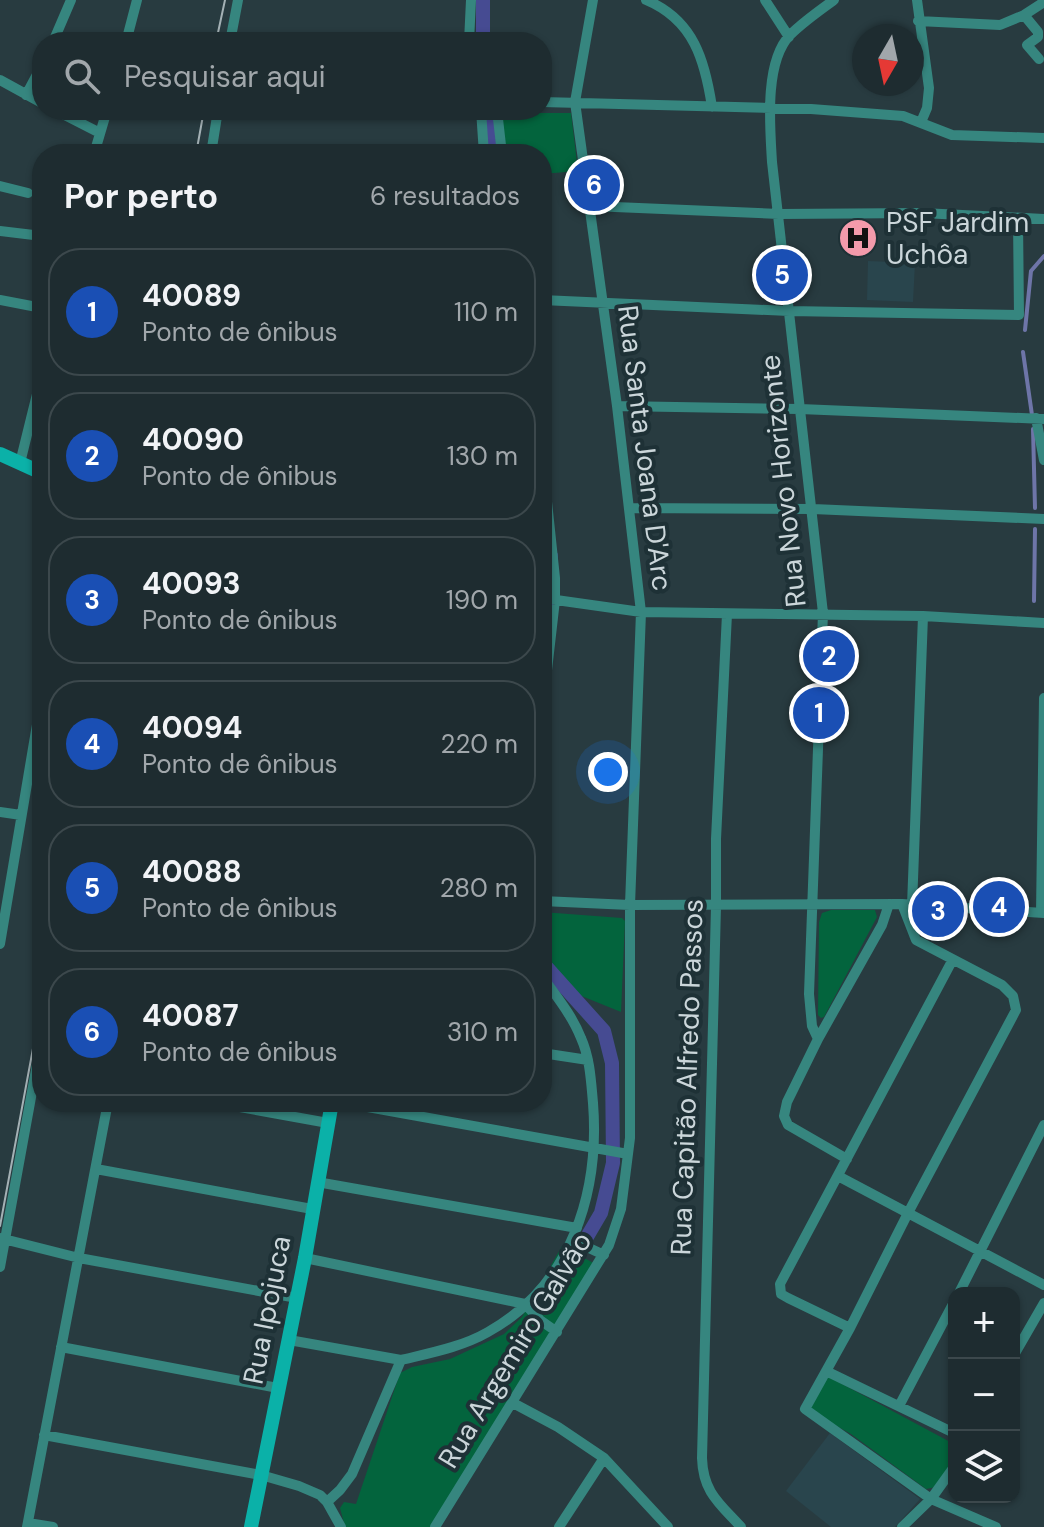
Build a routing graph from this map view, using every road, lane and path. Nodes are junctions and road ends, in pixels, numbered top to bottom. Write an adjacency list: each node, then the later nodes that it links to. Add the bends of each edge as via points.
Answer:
1 (71, 0): 13 (street)
2 (137, 0): 14 (street)
3 (238, 0): 15 (street)
4 (471, 0): 16 (street)
5 (593, 0): 24 (street, Rua Santa Joana D'Arc)
6 (646, 0): 25 (street, via 669,14 702,55)
7 (765, 0): 17 (street)
8 (834, 0): 17 (street)
9 (917, 0): 12 (street)
10 (1044, 2): 11 (street)
11 (1024, 15): 12 (street, via 1000,25); 18 (street, via 1038,32 1027,45)
12 (918, 21): 32 (street, via 929,88)
13 (57, 32)
14 (129, 32)
15 (232, 32)
16 (469, 32)
17 (789, 37): 26 (street, Rua Novo Horizonte, via 778,60)
18 (1039, 59)
19 (0, 80): 21 (street)
20 (32, 84): 21 (street)
21 (26, 95): 22 (street)
22 (32, 98)
23 (552, 102): 24 (street)
24 (575, 102): 25 (street); 41 (street, Rua Santa Joana D'Arc)
25 (712, 107): 26 (street)
26 (769, 109): 32 (street, via 903,116); 42 (street, Rua Novo Horizonte)
27 (75, 120): 33 (street)
28 (104, 120): 33 (street)
29 (216, 120): 36 (street)
30 (482, 120): 37 (street)
31 (498, 120): 38 (street)
32 (921, 122): 34 (street, via 952,135)
33 (100, 133): 35 (street)
34 (1044, 138)
35 (97, 144)
36 (213, 144)
37 (483, 144)
38 (501, 144)
39 (0, 186): 40 (street)
40 (28, 193)
41 (591, 206): 42 (street); 49 (street, Rua Santa Joana D'Arc)
42 (779, 214): 43 (street, via 909,212); 51 (street, Rua Novo Horizonte)
43 (1018, 219): 44 (street); 51 (street, via 1019,315)
44 (1044, 219)
45 (0, 231): 46 (street)
46 (32, 235)
47 (0, 300): 50 (street)
48 (552, 300): 49 (street)
49 (603, 302): 51 (street); 52 (street, Rua Santa Joana D'Arc)
50 (32, 306)
51 (789, 311): 53 (street, Rua Novo Horizonte)
52 (617, 406): 53 (street); 60 (street, Rua Santa Joana D'Arc)
53 (800, 409): 55 (street); 61 (street, Rua Novo Horizonte)
54 (32, 414): 58 (street)
55 (1040, 418): 57 (street)
56 (0, 454): 58 (main road)
57 (1044, 460)
58 (20, 463): 59 (main road)
59 (32, 468)
60 (629, 508): 61 (street); 66 (street, Rua Santa Joana D'Arc)
61 (813, 509): 62 (street); 67 (street, Rua Novo Horizonte)
62 (1044, 519)
63 (552, 532): 64 (street)
64 (552, 574)
65 (552, 599): 66 (street)
66 (641, 612): 68 (street); 77 (street, Rua Santa Joana D'Arc)
67 (823, 613): 68 (street); 69 (street); 78 (street, Rua Novo Horizonte)
68 (727, 614): 80 (street, Rua Capitão Alfredo Passos)
69 (923, 616): 70 (street); 79 (street)
70 (1044, 623)
71 (1044, 698): 81 (street)
72 (32, 752): 74 (street)
73 (0, 812): 74 (street)
74 (21, 815): 82 (street)
75 (552, 901): 77 (street)
76 (889, 904): 78 (street); 79 (street); 85 (street)
77 (630, 905): 80 (street); 96 (street, Rua Argemiro Galvão)
78 (813, 905): 80 (street); 85 (street, Rua Novo Horizonte, via 810,1003)
79 (907, 905): 81 (street); 83 (street, via 916,940)
80 (716, 906): 141 (street, Rua Capitão Alfredo Passos, via 702,1458 708,1490)
81 (1042, 913)
82 (0, 944)
83 (952, 961): 97 (street); 102 (street, via 1002,985 1013,996 1015,1017)
84 (552, 990): 87 (street, Rua Argemiro Galvão, via 582,1039)
85 (818, 1039): 97 (street, via 784,1116 788,1125)
86 (552, 1055): 87 (street)
87 (588, 1060): 95 (street, Rua Argemiro Galvão)
88 (32, 1089): 104 (street)
89 (106, 1112): 98 (street)
90 (267, 1112): 93 (street)
91 (330, 1112): 93 (main road, Rua Ipojuca)
92 (393, 1112): 95 (street)
93 (328, 1123): 100 (main road, Rua Ipojuca)
94 (1044, 1125): 106 (street)
95 (595, 1150): 96 (street); 103 (street, Rua Argemiro Galvão, via 589,1196)
96 (626, 1154): 107 (street, Rua Argemiro Galvão, via 621,1209)
97 (847, 1159): 99 (street)
98 (96, 1169): 101 (street); 108 (street)
99 (838, 1176): 102 (street); 117 (street, via 782,1278 780,1291)
100 (317, 1182): 101 (main road, Rua Ipojuca); 103 (street)
101 (312, 1209): 109 (main road, Rua Ipojuca)
102 (908, 1213): 106 (street); 117 (street)
103 (577, 1228): 105 (street, Rua Argemiro Galvão)
104 (3, 1239): 108 (street); 110 (street)
105 (572, 1240): 107 (street); 115 (street, Rua Argemiro Galvão, via 557,1269)
106 (981, 1252): 111 (street); 112 (street)
107 (604, 1255): 118 (street, Rua Argemiro Galvão)
108 (79, 1258): 113 (street); 121 (street)
109 (305, 1258): 113 (main road, Rua Ipojuca); 115 (street)
110 (0, 1267)
111 (1044, 1285)
112 (962, 1287)
113 (297, 1298): 119 (main road, Rua Ipojuca)
114 (1044, 1303): 120 (street)
115 (525, 1304): 118 (street); 122 (street, Rua Argemiro Galvão, via 487,1333)
116 (948, 1313): 126 (street)
117 (850, 1328): 123 (street)
118 (557, 1332): 125 (street, Rua Argemiro Galvão)
119 (289, 1340): 122 (street); 124 (main road, Rua Ipojuca)
120 (1020, 1345)
121 (61, 1347): 124 (street); 128 (street)
122 (401, 1360): 133 (street, via 352,1474)
123 (826, 1371): 126 (street); 132 (street, via 806,1411)
124 (278, 1388): 130 (main road, Rua Ipojuca)
125 (513, 1403): 129 (street); 138 (street, Rua Argemiro Galvão)
126 (899, 1406): 127 (street)
127 (950, 1431)
128 (44, 1435): 130 (street); 134 (street)
129 (604, 1458): 139 (street); 140 (street)
130 (261, 1475): 133 (street, via 310,1490); 136 (main road, Rua Ipojuca)
131 (948, 1475): 132 (street)
132 (931, 1499): 142 (street); 143 (street)
133 (327, 1502): 137 (street)
134 (28, 1525): 135 (street)
135 (53, 1527)
136 (251, 1527)
137 (341, 1527)
138 (435, 1527)
139 (559, 1527)
140 (668, 1527)
141 (741, 1527)
142 (902, 1527)
143 (996, 1527)

